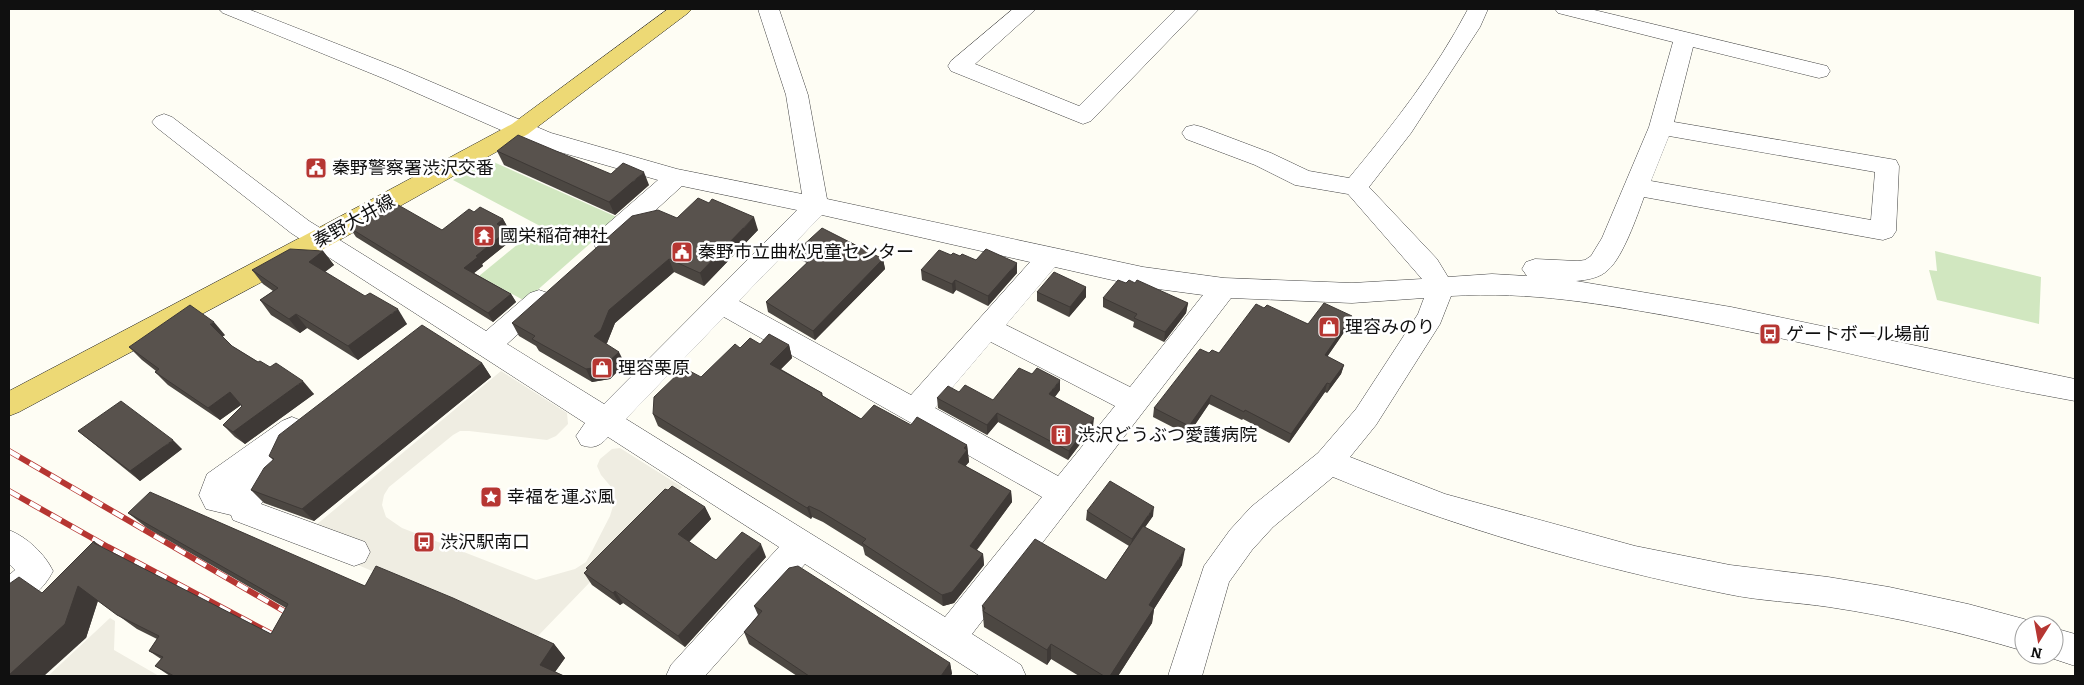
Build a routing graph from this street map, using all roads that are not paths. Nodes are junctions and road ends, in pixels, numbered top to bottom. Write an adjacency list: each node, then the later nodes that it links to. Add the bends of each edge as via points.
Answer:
1 (230, 9): 12 (street)
2 (681, 9): 12 (main road, 秦野大井線)
3 (769, 9): 17 (street, via 797,95)
4 (1025, 9): 5 (street, via 959,66 1083,116)
5 (1188, 9)
6 (1478, 9): 15 (street, via 1403,128)
7 (1564, 9): 8 (street)
8 (1685, 38): 9 (street); 11 (street)
9 (1818, 71)
10 (164, 122): 18 (street)
11 (1661, 127): 16 (street); 16 (street, via 1887,166 1883,231)
12 (520, 129): 14 (street); 18 (main road, 秦野大井線)
13 (1194, 133): 15 (street, via 1263,159 1304,179)
14 (677, 177): 17 (street); 19 (street)
15 (1355, 187): 24 (street, via 1428,266)
16 (1636, 187): 22 (street, via 1614,240 1600,263 1592,269 1491,268)
17 (816, 206): 20 (street); 25 (street)
18 (320, 239): 26 (street); 32 (main road, 秦野大井線)
19 (588, 256)
20 (1049, 257): 23 (street, via 1143,277); 27 (street)
21 (559, 282): 29 (street)
22 (1492, 284): 24 (street); 30 (street, via 1559,288 1620,297)
23 (1224, 288): 24 (street, via 1352,292); 31 (street)
24 (1441, 288): 36 (street, via 1430,317 1366,417)
25 (720, 303): 33 (street); 35 (street)
26 (440, 315): 28 (street); 29 (street)
27 (987, 328): 31 (street); 33 (street)
28 (417, 333)
29 (488, 345): 35 (street)
30 (2070, 386)
31 (1135, 403): 37 (street)
32 (9, 404)
33 (915, 411): 37 (street)
34 (310, 416): 40 (street, via 279,439 256,488 240,502 244,511)
35 (598, 428): 39 (street)
36 (1329, 462): 42 (street, via 1445,507 1635,560 1730,580 1890,602); 46 (street, via 1262,518 1215,576)
37 (1064, 494): 43 (street)
38 (9, 544): 41 (street, via 37,571)
39 (801, 546): 43 (street); 45 (street)
40 (354, 552)
41 (9, 595)
42 (2014, 632)
43 (949, 638): 44 (street)
44 (994, 673)
45 (683, 676)
46 (1185, 676)

